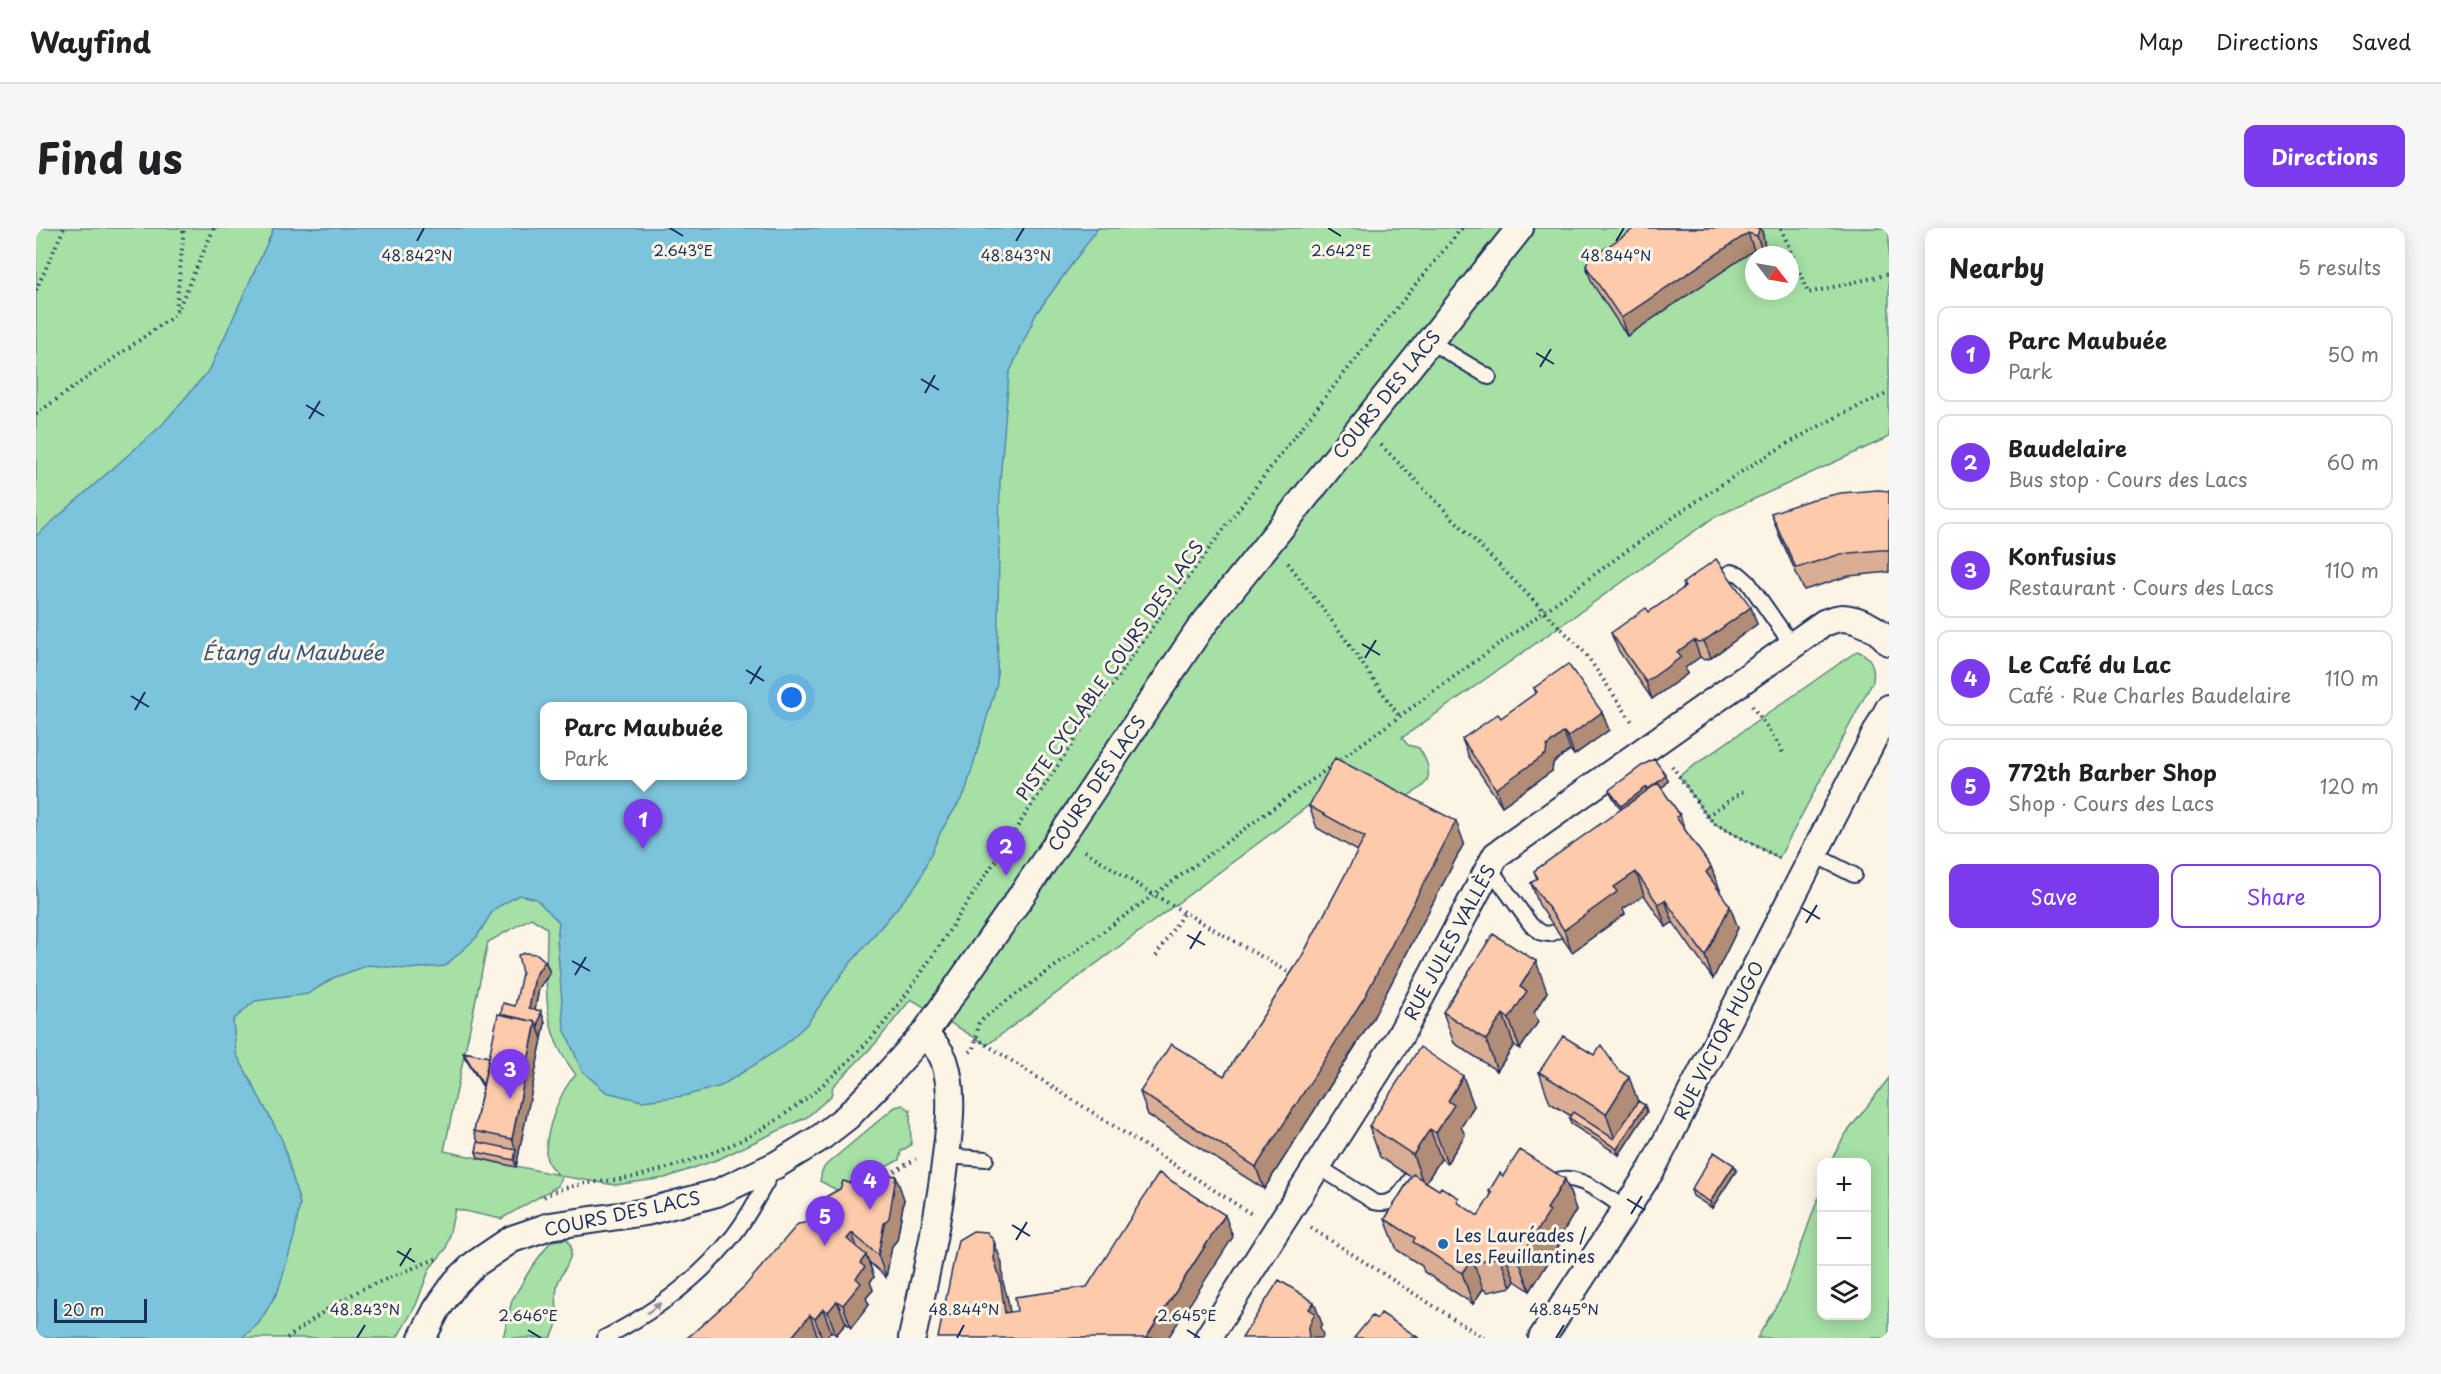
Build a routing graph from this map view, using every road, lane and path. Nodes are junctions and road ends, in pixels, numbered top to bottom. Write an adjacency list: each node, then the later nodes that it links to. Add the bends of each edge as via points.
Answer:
1 (64, 228): 8 (path)
2 (184, 228): 9 (path)
3 (214, 228): 9 (path)
4 (1462, 228): 47 (path, PISTE CYCLABLE COURS DES LACS, via 1335,383 1179,586 901,1000 852,1058 777,1120 725,1148 637,1176 550,1193)
5 (1520, 228): 10 (street, COURS DES LACS)
6 (1781, 228): 7 (path, via 1808,293)
7 (1889, 274)
8 (36, 290)
9 (176, 314): 13 (path)
10 (1429, 341): 11 (lane); 14 (street, COURS DES LACS)
11 (1489, 377)
12 (1889, 393): 17 (path, via 1806,433 1710,492)
13 (36, 414)
14 (1362, 425): 17 (path); 36 (street, COURS DES LACS, via 1199,630)
15 (1287, 562): 21 (path)
16 (1723, 576): 19 (lane, via 1731,572 1748,582)
17 (1544, 612): 21 (path); 23 (path, via 1584,653 1636,727)
18 (1889, 642): 19 (street, RUE JULES VALLÈS, via 1865,624 1842,618 1824,623)
19 (1792, 645): 20 (street, RUE JULES VALLÈS)
20 (1737, 684): 23 (street, RUE JULES VALLÈS); 24 (path)
21 (1399, 717): 31 (path)
22 (1883, 726): 28 (street, RUE VICTOR HUGO)
23 (1656, 741): 26 (path); 29 (street, RUE JULES VALLÈS, via 1496,855)
24 (1784, 756)
25 (1746, 789): 26 (path)
26 (1707, 816): 28 (path, via 1730,832)
27 (1084, 851): 31 (path)
28 (1809, 862): 30 (lane); 48 (street, RUE VICTOR HUGO, via 1652,1169)
29 (1489, 867): 33 (lane, via 1536,929 1550,934); 43 (street, RUE JULES VALLÈS, via 1400,1036)
30 (1854, 875)
31 (1154, 895): 32 (path); 37 (path, via 990,1013 979,1023)
32 (1184, 912): 34 (path); 35 (path)
33 (1557, 931)
34 (1156, 956)
35 (1297, 977)
36 (924, 1035): 38 (street, via 944,1059); 42 (street, COURS DES LACS, via 847,1117)
37 (975, 1038): 38 (path, via 974,1048); 49 (path)
38 (947, 1076): 40 (street, via 950,1124)
39 (917, 1150): 45 (path, via 915,1160)
40 (946, 1156): 41 (lane); 54 (street, via 942,1194)
41 (986, 1159)
42 (776, 1165): 52 (street, COURS DES LACS, via 717,1193 682,1203 626,1216 550,1226 512,1239 456,1282); 53 (lane, one-way to 42, via 635,1322 694,1278 734,1235)
43 (1316, 1166): 44 (lane, via 1381,1204 1396,1199); 49 (street, RUE JULES VALLÈS)
44 (1412, 1178)
45 (874, 1182)
46 (1546, 1190): 48 (lane, via 1556,1181 1573,1179)
47 (540, 1199)
48 (1627, 1210): 57 (street, RUE VICTOR HUGO)
49 (1275, 1230): 55 (street, RUE JULES VALLÈS); 56 (path, via 1287,1237 1307,1225)
50 (443, 1256): 51 (path, via 362,1289)
51 (286, 1338)
52 (422, 1338)
53 (604, 1338)
54 (912, 1338)
55 (1208, 1338)
56 (1484, 1338)
57 (1542, 1338)

